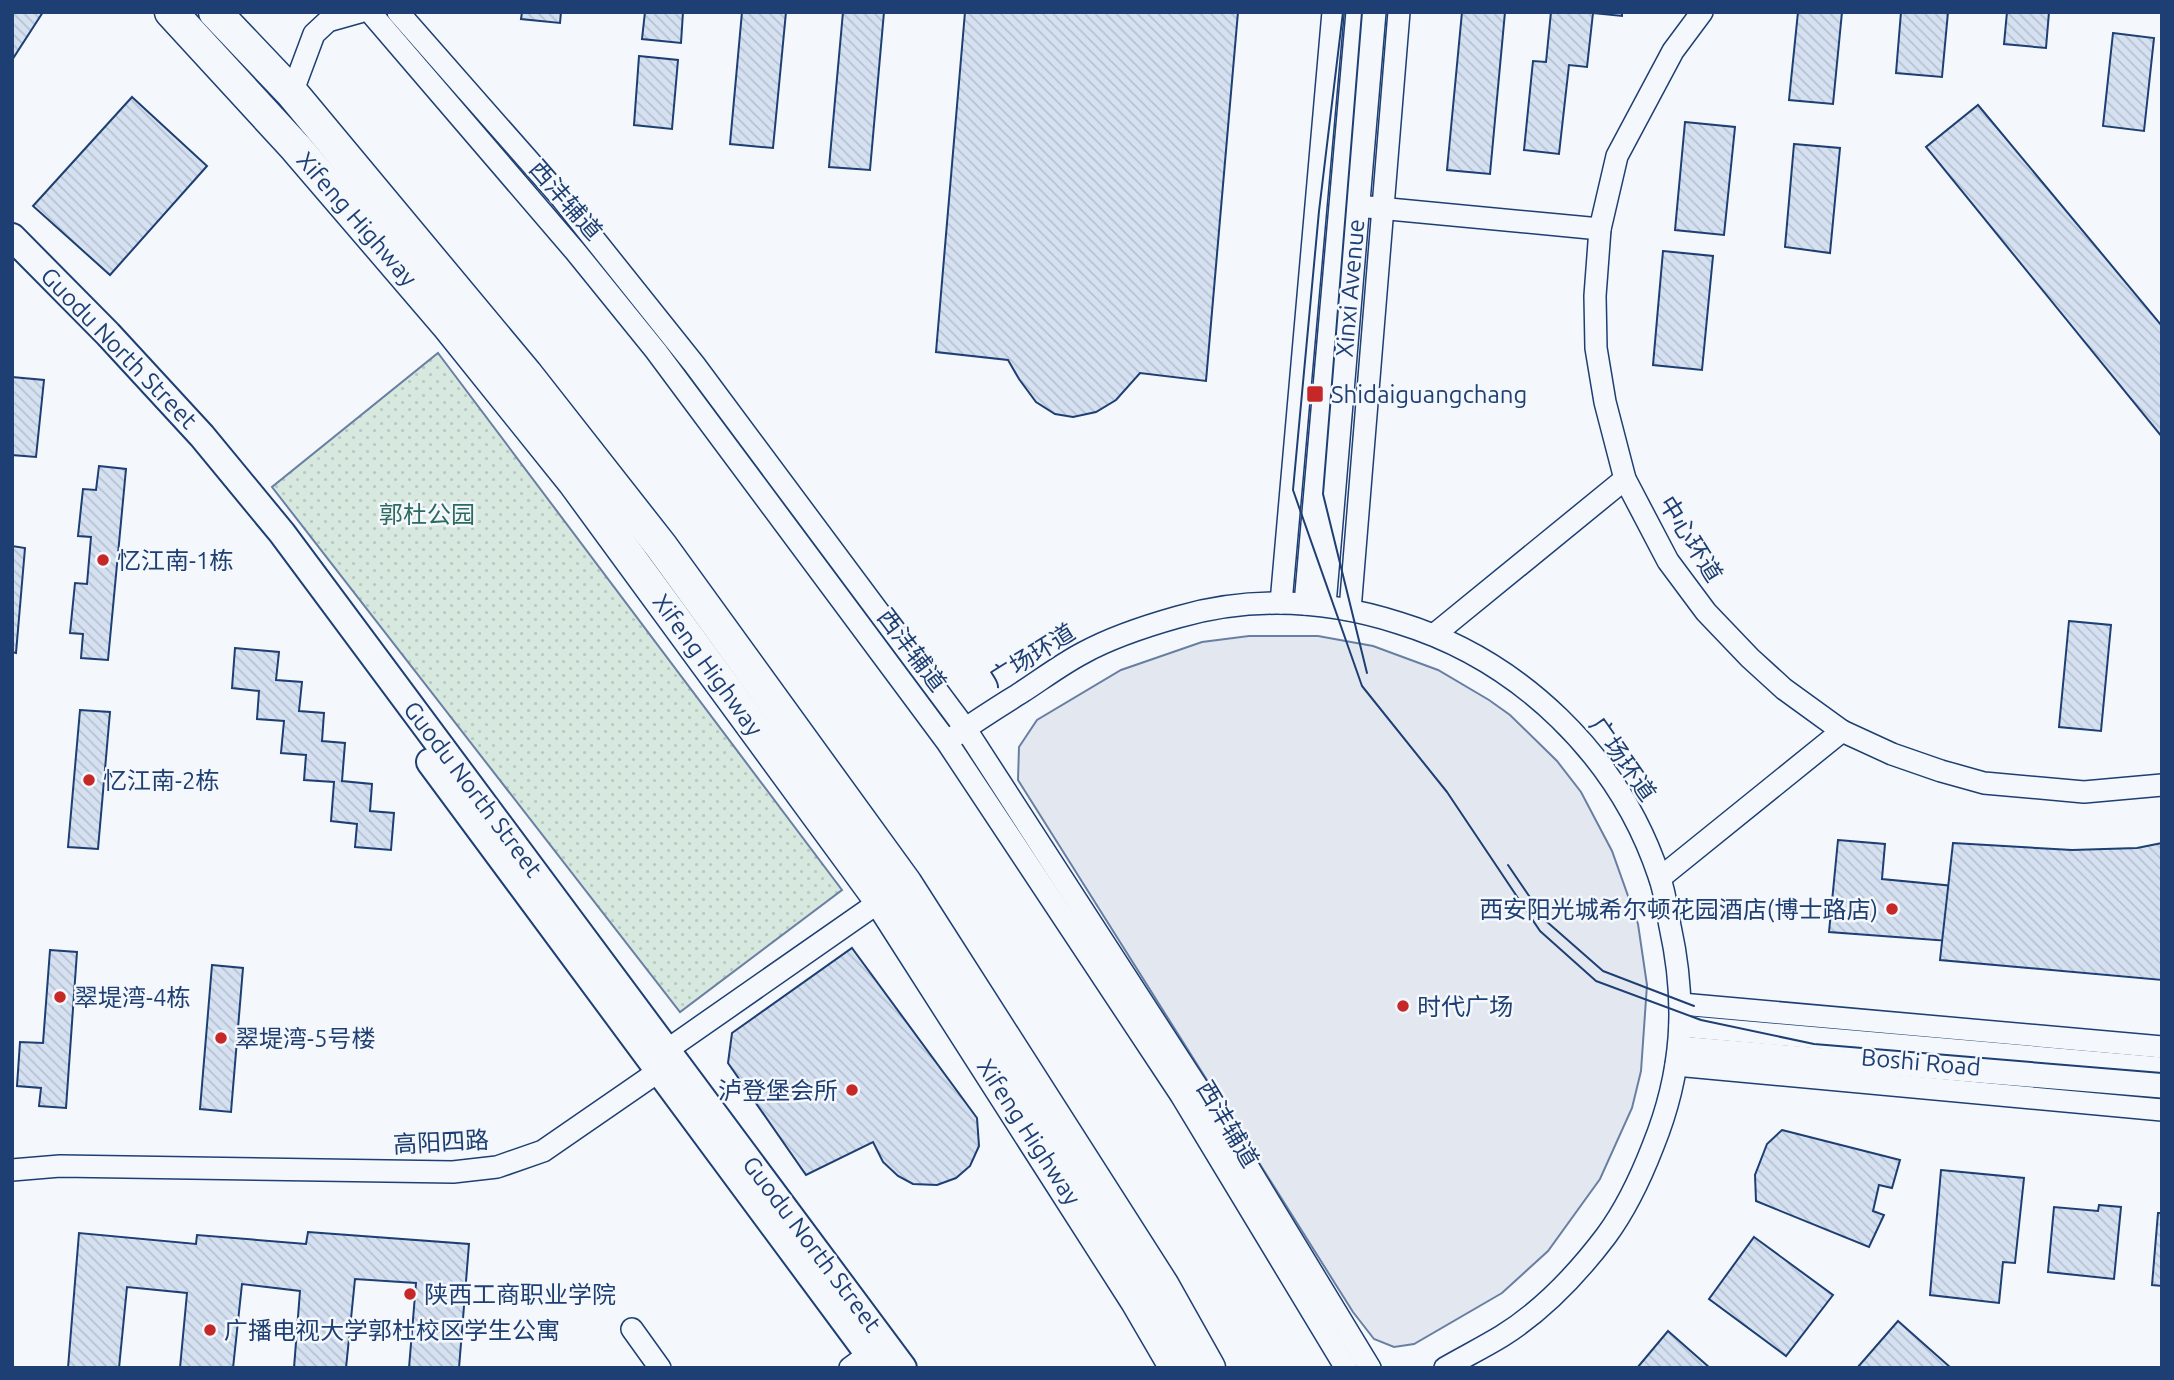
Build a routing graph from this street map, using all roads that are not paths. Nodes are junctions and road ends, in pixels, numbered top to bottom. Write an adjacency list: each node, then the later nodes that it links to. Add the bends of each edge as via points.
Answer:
1 (171, 12): 27 (highway, Xifeng Highway, via 447,324)
2 (215, 12): 11 (highway, Xifeng Highway)
3 (360, 12): 11 (street, via 328,21 314,34)
4 (370, 12): 24 (street, 西沣辅道, via 656,351)
5 (398, 12): 22 (street, 西沣辅道, via 559,195 686,354)
6 (1333, 12): 18 (street, Xinxi Avenue)
7 (1357, 12): 12 (street, Xinxi Avenue)
8 (1375, 12): 12 (street, Xinxi Avenue)
9 (1399, 12): 13 (street, Xinxi Avenue)
10 (1702, 12): 14 (street, 中心环道, via 1673,51 1617,156)
11 (292, 93): 27 (highway, Xifeng Highway, via 653,535)
12 (1349, 205): 13 (street); 19 (street, Xinxi Avenue)
13 (1383, 209): 14 (street); 20 (street, Xinxi Avenue)
14 (1600, 229): 17 (street, 中心环道, via 1596,348)
15 (12, 237): 31 (main road, Guodu North Street, via 202,436 282,533)
16 (12, 257): 31 (main road, Guodu North Street, via 100,345 223,487)
17 (1625, 479): 21 (street); 23 (street, 中心环道, via 1668,561 1706,612 1784,689)
18 (1281, 603): 19 (street, 广场环道); 22 (street, 广场环道, via 1179,616 1119,636 1083,653)
19 (1315, 604): 20 (street, 广场环道)
20 (1350, 610): 21 (street, 广场环道)
21 (1435, 634): 26 (street, 广场环道, via 1498,668 1588,747 1628,808)
22 (965, 728): 24 (street, 广场环道); 43 (street, 西沣辅道, via 1231,1139)
23 (1842, 731): 25 (street, 中心环道, via 1892,754 1984,783 2084,792); 26 (street)
24 (947, 742): 42 (street, 西沣辅道, via 1181,1095)
25 (2162, 785)
26 (1660, 878): 28 (street, 广场环道, via 1679,966)
27 (894, 892): 31 (street, 高阳四路); 40 (highway, Xifeng Highway); 41 (highway, Xifeng Highway, via 1156,1275)
28 (1681, 1004): 29 (street, 广场环道); 30 (street, Boshi Road)
29 (1678, 1046): 32 (street, Boshi Road); 33 (street, Boshi Road); 34 (street, Boshi Road); 44 (street, 广场环道, via 1661,1128 1606,1236 1532,1314)
30 (2162, 1047)
31 (663, 1061): 35 (street, 高阳四路, via 543,1151 497,1167 453,1172); 37 (main road, Guodu North Street)
32 (2162, 1068)
33 (2162, 1087)
34 (2162, 1110)
35 (12, 1170)
36 (632, 1329): 38 (street)
37 (871, 1358): 39 (main road, Guodu North Street)
38 (660, 1368)
39 (903, 1368)
40 (1176, 1368)
41 (1209, 1368)
42 (1346, 1368)
43 (1370, 1368)
44 (1445, 1368)

